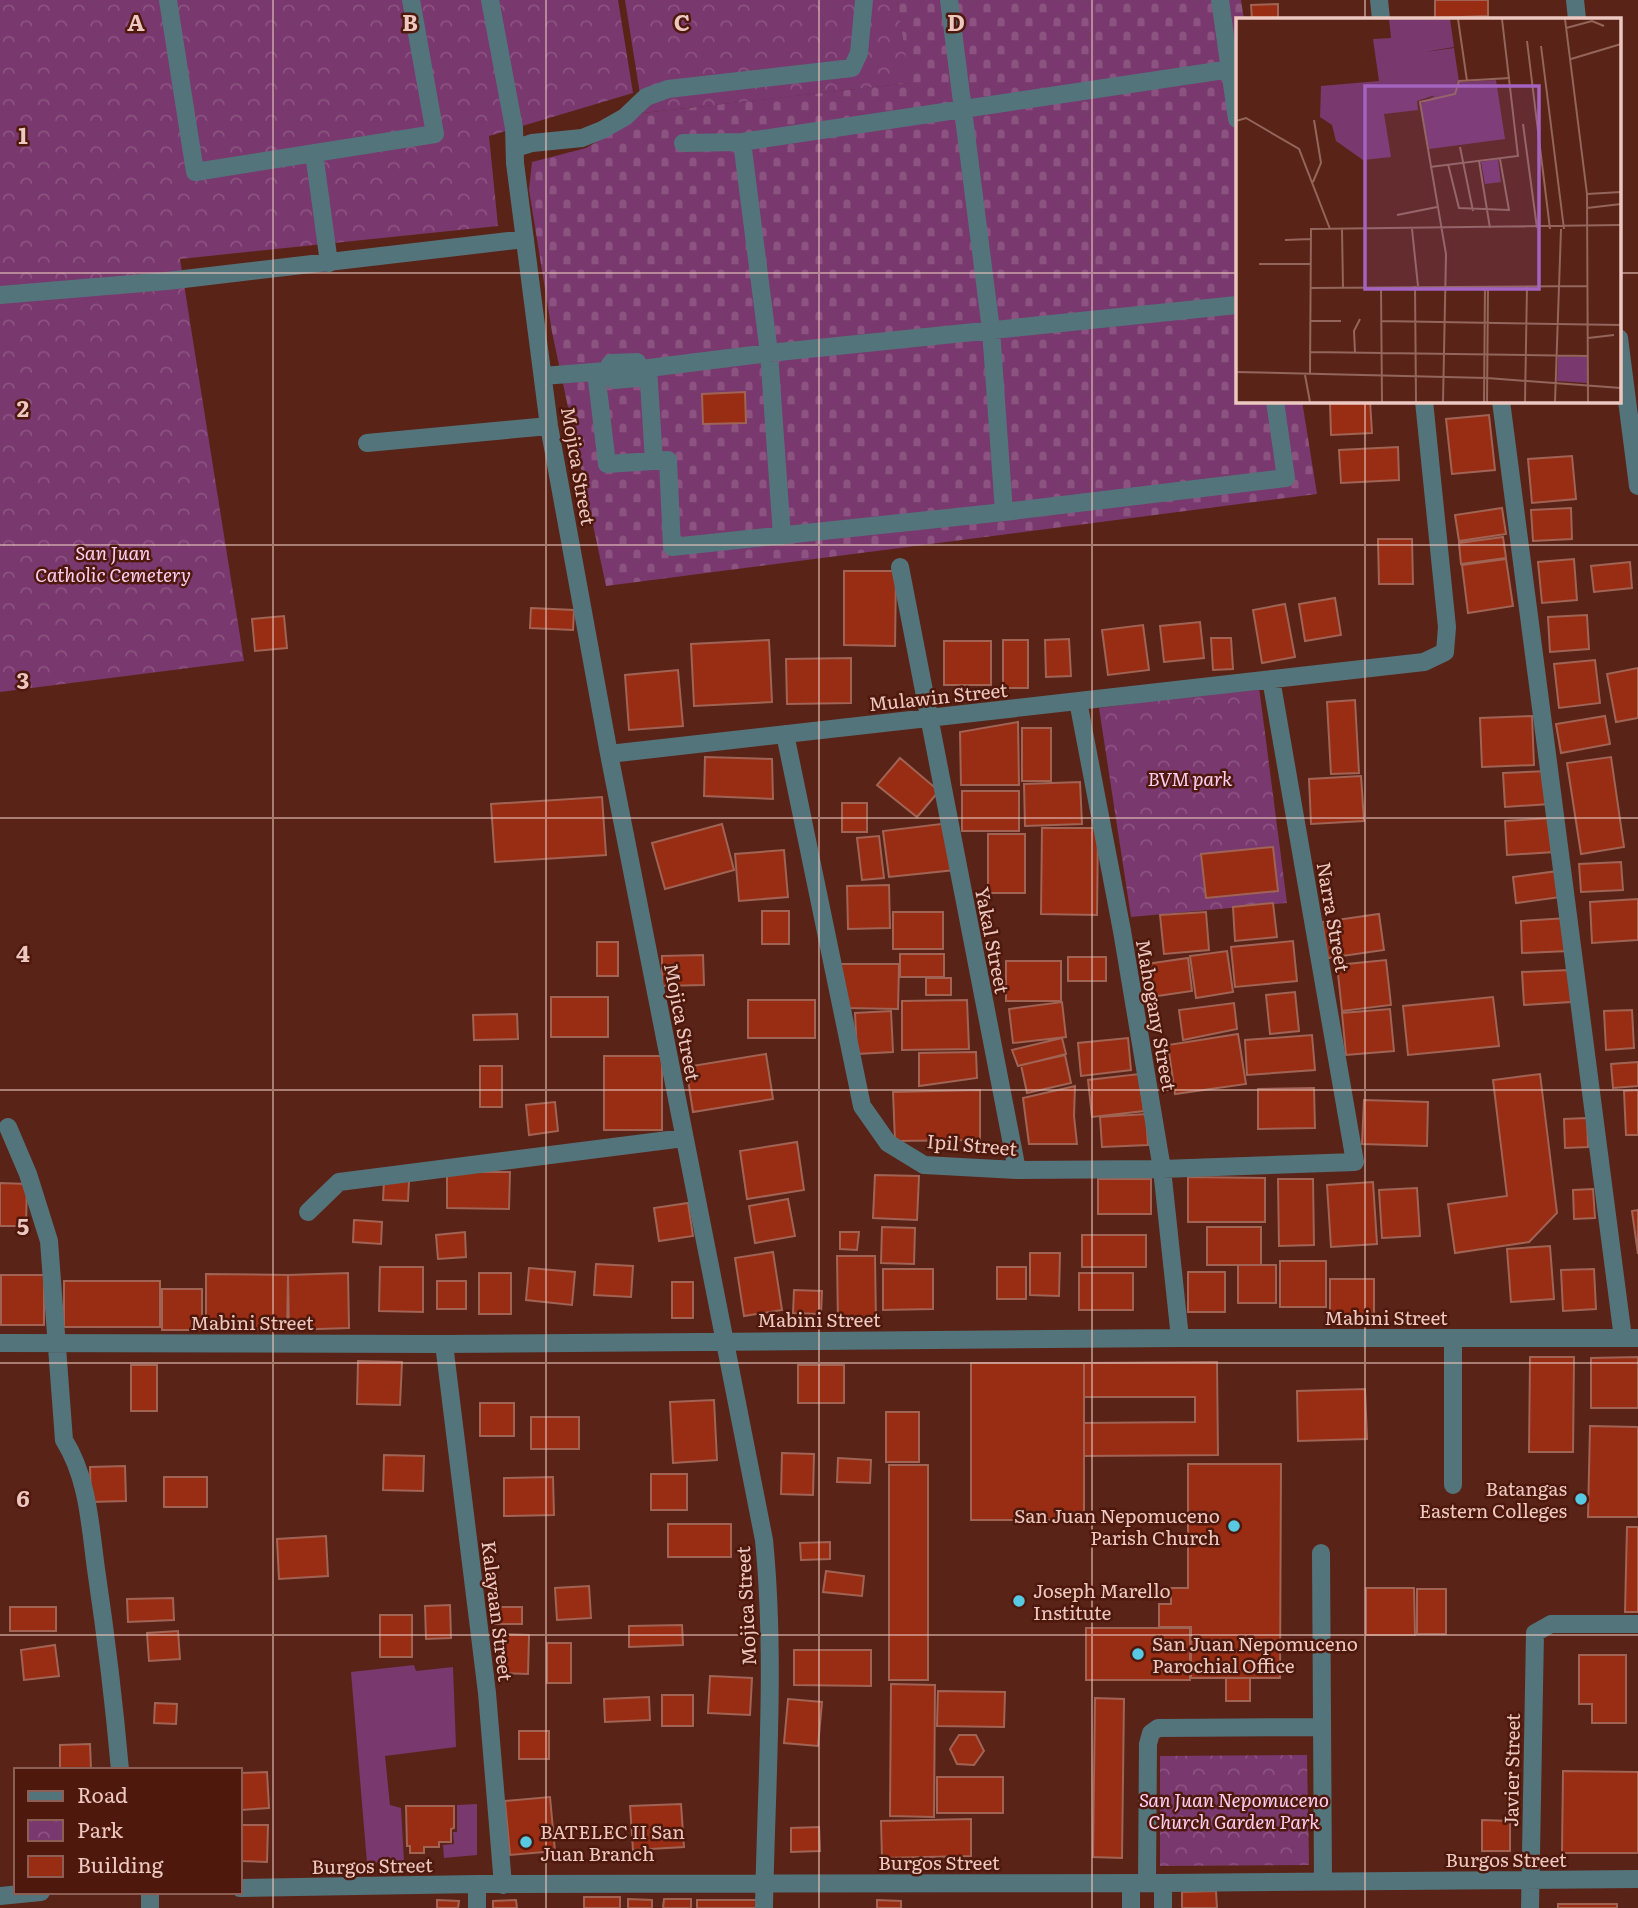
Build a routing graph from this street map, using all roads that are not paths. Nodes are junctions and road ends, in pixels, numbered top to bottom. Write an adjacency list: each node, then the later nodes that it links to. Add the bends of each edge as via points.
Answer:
1 (168, 0): 17 (street, via 195,172)
2 (411, 0): 17 (street, via 435,134)
3 (490, 0): 16 (street, Mojica Street)
4 (864, 0): 16 (street, via 859,53 852,68 668,89 646,97 625,117 582,138)
5 (948, 0): 12 (street)
6 (1220, 0): 11 (street)
7 (1380, 0): 9 (street)
8 (1575, 0): 10 (street)
9 (1381, 18)
10 (1577, 18)
11 (1231, 69): 12 (street); 13 (street)
12 (962, 108): 14 (street); 22 (street)
13 (1236, 111)
14 (742, 142): 15 (street); 24 (street)
15 (683, 143)
16 (516, 148): 18 (street, Mojica Street)
17 (314, 153): 19 (street)
18 (525, 239): 19 (street); 27 (street, Mojica Street)
19 (330, 263): 20 (street)
20 (0, 295)
21 (1236, 305): 22 (street)
22 (991, 330): 24 (street); 35 (street)
23 (1620, 346): 34 (street)
24 (769, 353): 25 (street); 36 (street)
25 (644, 369): 26 (street, via 636,362 611,363); 33 (street)
26 (601, 372): 27 (street); 33 (street, via 607,464)
27 (543, 376): 31 (street, Mojica Street)
28 (1275, 402): 35 (street, via 1286,478)
29 (1423, 402): 38 (street, Mulawin Street, via 1447,627 1445,652 1424,662)
30 (1501, 402): 51 (street)
31 (550, 426): 32 (street); 42 (street, Mojica Street)
32 (367, 443)
33 (654, 461): 36 (street, via 668,460 672,547)
34 (1638, 486)
35 (1004, 512): 36 (street)
36 (782, 536)
37 (901, 567): 40 (street, Yakal Street)
38 (1271, 679): 39 (street, Mulawin Street); 45 (street, Narra Street)
39 (1078, 701): 40 (street, Mulawin Street); 46 (street, Mahogany Street)
40 (929, 718): 41 (street, Mulawin Street); 47 (street, Yakal Street)
41 (785, 734): 42 (street, Mulawin Street); 47 (street, Ipil Street, via 862,1106 888,1143 924,1165)
42 (610, 754): 44 (street, Mojica Street)
43 (8, 1127): 54 (street, via 49,1241)
44 (684, 1138): 48 (street, via 339,1182); 52 (street, Mojica Street)
45 (1355, 1162): 46 (street, Ipil Street)
46 (1163, 1169): 47 (street, Ipil Street); 49 (street, Mahogany Street)
47 (1017, 1170)
48 (307, 1212)
49 (1181, 1338): 50 (street, Mabini Street); 52 (street, Mabini Street)
50 (1453, 1338): 51 (street, Mabini Street); 56 (street)
51 (1631, 1338)
52 (724, 1340): 55 (street, Mabini Street); 64 (street, Mojica Street, via 767,1574)
53 (0, 1343): 54 (street, Mabini Street)
54 (57, 1343): 55 (street, Mabini Street); 60 (street, via 64,1440 74,1456 86,1499 112,1677)
55 (444, 1344): 67 (street, Kalayaan Street, via 487,1693)
56 (1453, 1485)
57 (1321, 1553): 59 (street)
58 (1638, 1625): 61 (street, Javier Street, via 1551,1624 1535,1633)
59 (1321, 1727): 63 (street); 65 (street, via 1158,1728 1151,1733 1147,1744)
60 (120, 1768)
61 (1530, 1879): 62 (street, Burgos Street); 63 (street, Burgos Street); 75 (street, Javier Street)
62 (1638, 1879)
63 (1323, 1881): 65 (street, Burgos Street)
64 (764, 1883): 65 (street, Burgos Street); 67 (street, Burgos Street); 72 (street, Mojica Street)
65 (1147, 1883): 73 (street); 74 (street)
66 (477, 1884): 67 (street, Burgos Street); 68 (street, Burgos Street); 71 (street)
67 (503, 1885)
68 (242, 1888)
69 (20, 1894): 70 (street)
70 (0, 1896)
71 (477, 1908)
72 (764, 1908)
73 (1131, 1908)
74 (1163, 1908)
75 (1530, 1908)

